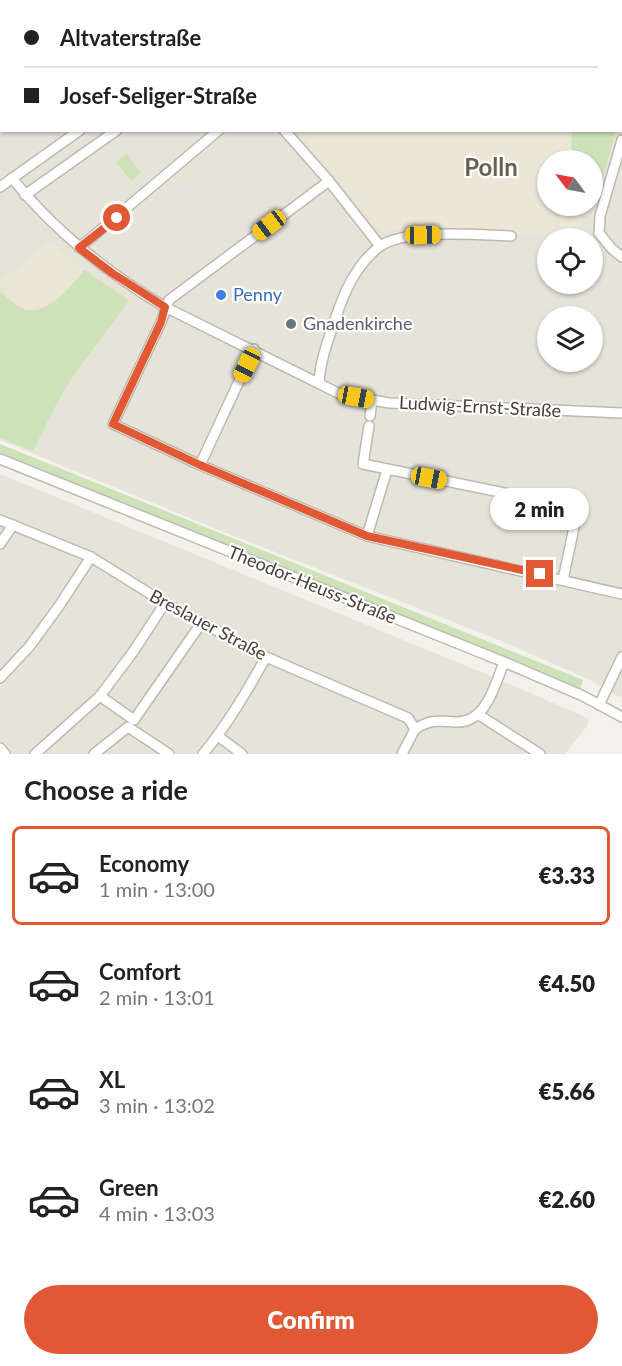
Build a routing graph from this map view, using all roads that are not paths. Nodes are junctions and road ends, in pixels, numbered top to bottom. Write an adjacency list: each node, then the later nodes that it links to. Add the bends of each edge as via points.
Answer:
1 (77, 132): 6 (street)
2 (114, 132): 9 (street)
3 (217, 132): 12 (street)
4 (286, 132): 7 (street)
5 (622, 140): 13 (street, via 600,216 599,233)
6 (12, 178): 8 (street); 9 (street, Ludwig-Ernst-Straße)
7 (329, 181): 11 (street); 14 (street, via 175,294)
8 (0, 187)
9 (25, 195): 12 (street, Ludwig-Ernst-Straße)
10 (511, 236): 11 (street, via 423,235)
11 (380, 246): 16 (street, via 348,286 319,368)
12 (79, 248): 14 (street, Ludwig-Ernst-Straße)
13 (622, 257)
14 (165, 307): 15 (street, Ludwig-Ernst-Straße); 22 (street, via 113,424)
15 (254, 349): 16 (street, Ludwig-Ernst-Straße); 22 (street)
16 (319, 383): 17 (street, Ludwig-Ernst-Straße, via 340,394)
17 (372, 400): 18 (street, Ludwig-Ernst-Straße); 19 (street)
18 (622, 413)
19 (370, 416)
20 (369, 426): 23 (street, via 363,464)
21 (0, 459): 35 (street, Theodor-Heuss-Straße)
22 (200, 465): 26 (street)
23 (387, 470): 26 (street); 29 (street, via 578,508)
24 (0, 520): 25 (street, Breslauer Straße)
25 (13, 525): 27 (street); 28 (street, Breslauer Straße)
26 (367, 536): 29 (street)
27 (0, 544)
28 (91, 557): 31 (street, Breslauer Straße); 36 (street, via 29,647)
29 (563, 580): 30 (street)
30 (622, 594)
31 (165, 603): 32 (street, Breslauer Straße); 37 (street)
32 (202, 622): 33 (street, Breslauer Straße); 41 (street)
33 (266, 657): 42 (street, Breslauer Straße, via 408,718); 43 (street)
34 (622, 657): 38 (street)
35 (504, 662): 38 (street, Theodor-Heuss-Straße); 39 (street)
36 (0, 678)
37 (100, 696): 41 (street); 44 (street)
38 (599, 705): 40 (street, Theodor-Heuss-Straße)
39 (479, 715): 42 (street, via 467,722 439,719); 54 (street)
40 (622, 717)
41 (131, 724): 49 (street); 50 (street)
42 (415, 729): 53 (street)
43 (218, 736): 51 (street); 52 (street)
44 (44, 746): 47 (street); 48 (street)
45 (0, 748): 46 (street)
46 (5, 754)
47 (35, 754)
48 (53, 754)
49 (93, 754)
50 (169, 754)
51 (203, 754)
52 (242, 754)
53 (402, 754)
54 (540, 754)

